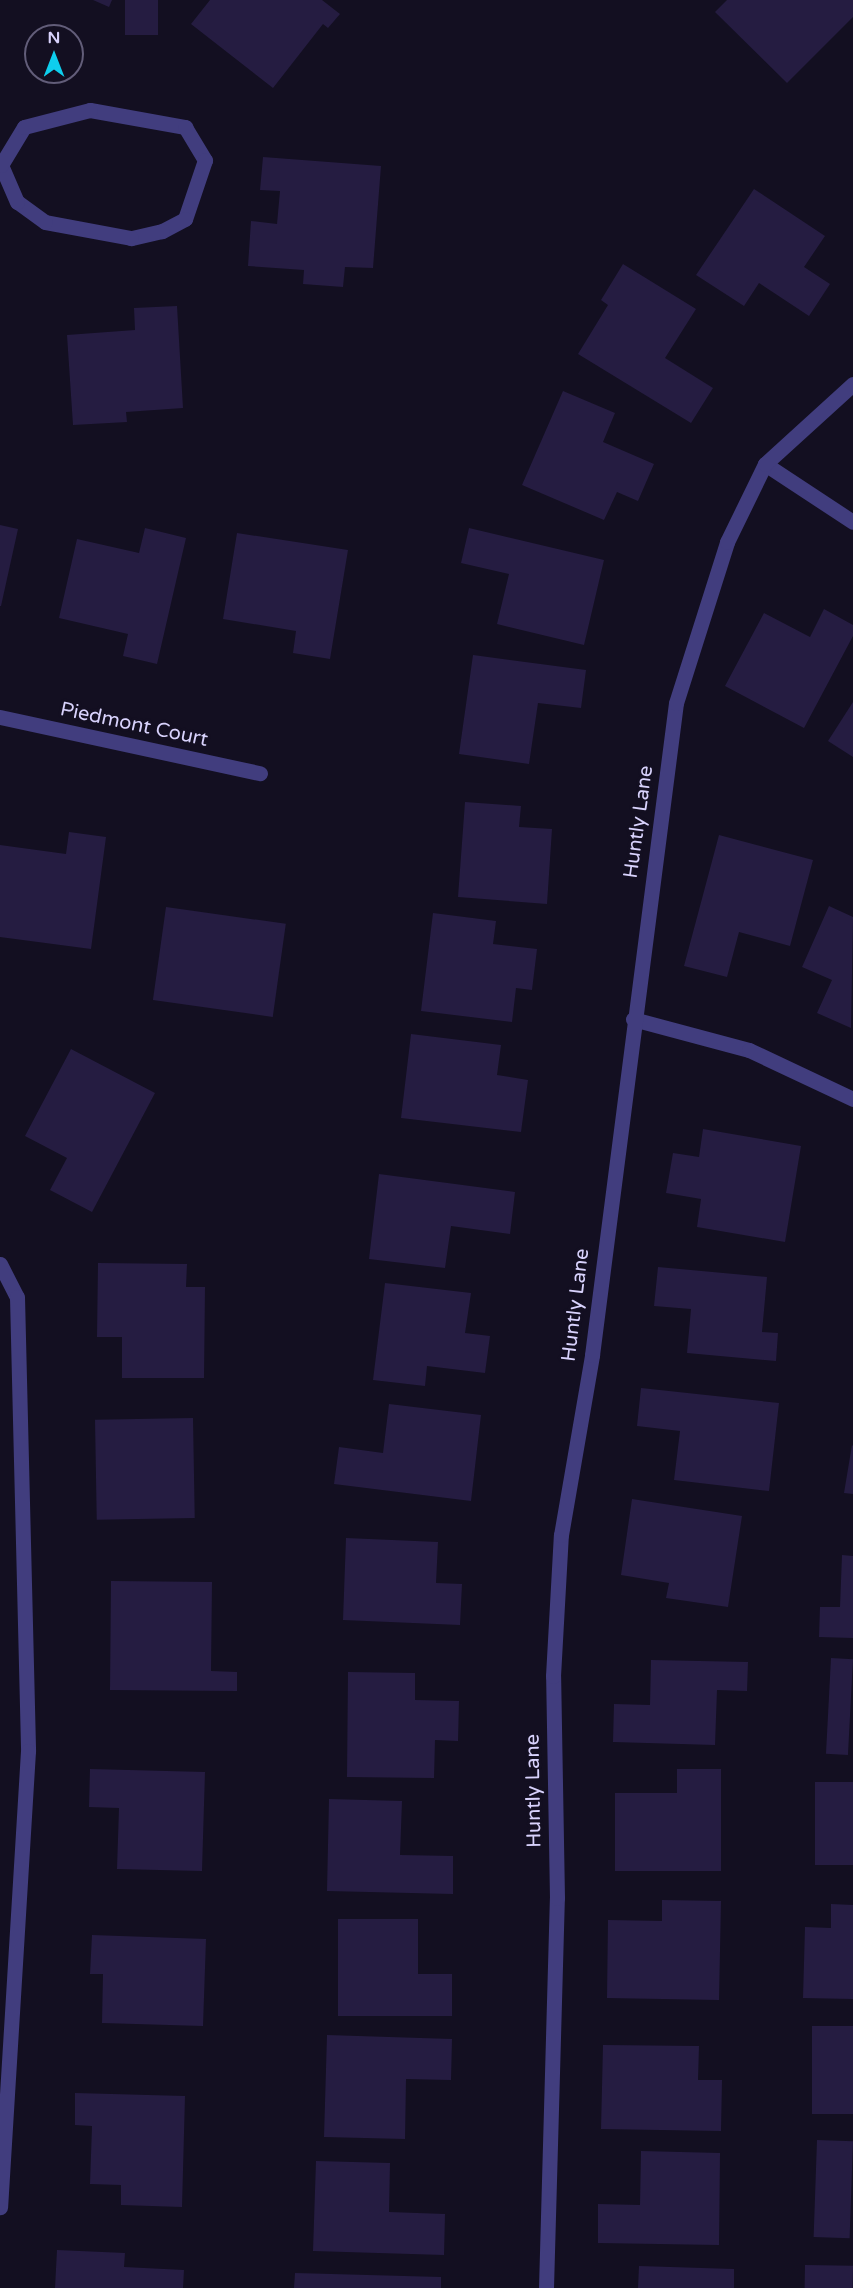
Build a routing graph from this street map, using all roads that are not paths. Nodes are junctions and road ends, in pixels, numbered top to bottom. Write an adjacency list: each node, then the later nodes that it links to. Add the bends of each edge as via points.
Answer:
1 (0, 165): 1 (street, via 16,202 45,222 130,238 162,231 185,219 205,160 185,127 90,110 24,127)
2 (853, 384): 3 (street, Huntly Lane)
3 (765, 464): 4 (street); 7 (street, Huntly Lane, via 727,542 676,703)
4 (853, 522)
5 (0, 717): 6 (street, Piedmont Court)
6 (260, 773)
7 (633, 1019): 8 (street, via 749,1050); 11 (street, Huntly Lane, via 592,1355 561,1535 553,1676 557,1898)
8 (853, 1099)
9 (0, 1264): 10 (street, via 17,1297 28,1751)
10 (0, 2207)
11 (546, 2288)

